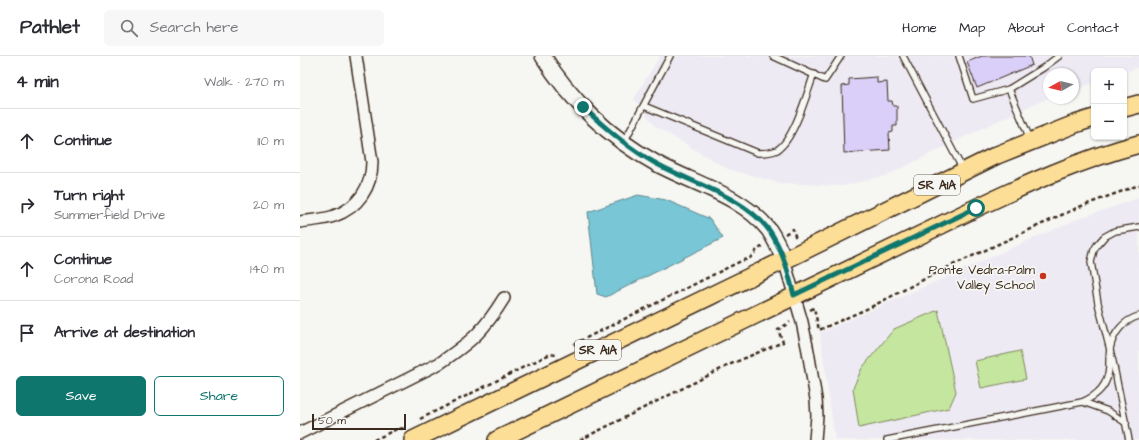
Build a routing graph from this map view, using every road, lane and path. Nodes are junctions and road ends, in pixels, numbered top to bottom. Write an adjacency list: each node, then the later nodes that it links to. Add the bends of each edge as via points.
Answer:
1 (356, 56): 20 (street, via 372,162 369,183 363,195 346,211)
2 (543, 56): 16 (street, via 583,107)
3 (670, 56): 12 (lane)
4 (774, 56): 9 (lane)
5 (841, 56): 9 (lane, via 825,80)
6 (903, 56): 18 (lane)
7 (959, 56): 10 (lane, via 973,99)
8 (1059, 56): 10 (lane)
9 (814, 74): 12 (lane, via 785,143 768,153 758,153)
10 (1009, 89): 15 (lane)
11 (1139, 104): 13 (main road)
12 (644, 106): 16 (lane)
13 (1127, 107)
14 (1091, 119): 15 (main road, SR A1A)
15 (1030, 141): 18 (main road, SR A1A)
16 (624, 142): 22 (street, via 654,162 727,197 746,209 768,230)
17 (1139, 144): 23 (main road, SR A1A, via 1086,160 1046,176)
18 (964, 172): 22 (main road, SR A1A)
19 (1139, 185): 25 (path, via 1072,210 819,330 814,308)
20 (300, 222)
21 (1139, 227): 27 (lane, via 1114,231 1104,236 1094,250 1091,262)
22 (784, 260): 23 (street); 31 (main road, SR A1A)
23 (794, 295): 25 (street); 32 (main road, SR A1A)
24 (504, 298): 30 (street, via 478,334 460,350 440,363)
25 (800, 315): 33 (path, via 778,330 783,342 731,364); 34 (street, via 816,399)
26 (1139, 316): 27 (lane, via 1119,328)
27 (1110, 349): 28 (lane, via 1106,381 1096,395); 29 (lane)
28 (1083, 402): 29 (lane, via 1108,410); 35 (lane)
29 (1126, 424): 36 (lane)
30 (300, 433)
31 (413, 440)
32 (496, 440)
33 (580, 440)
34 (815, 440)
35 (887, 440)
36 (1129, 440)

